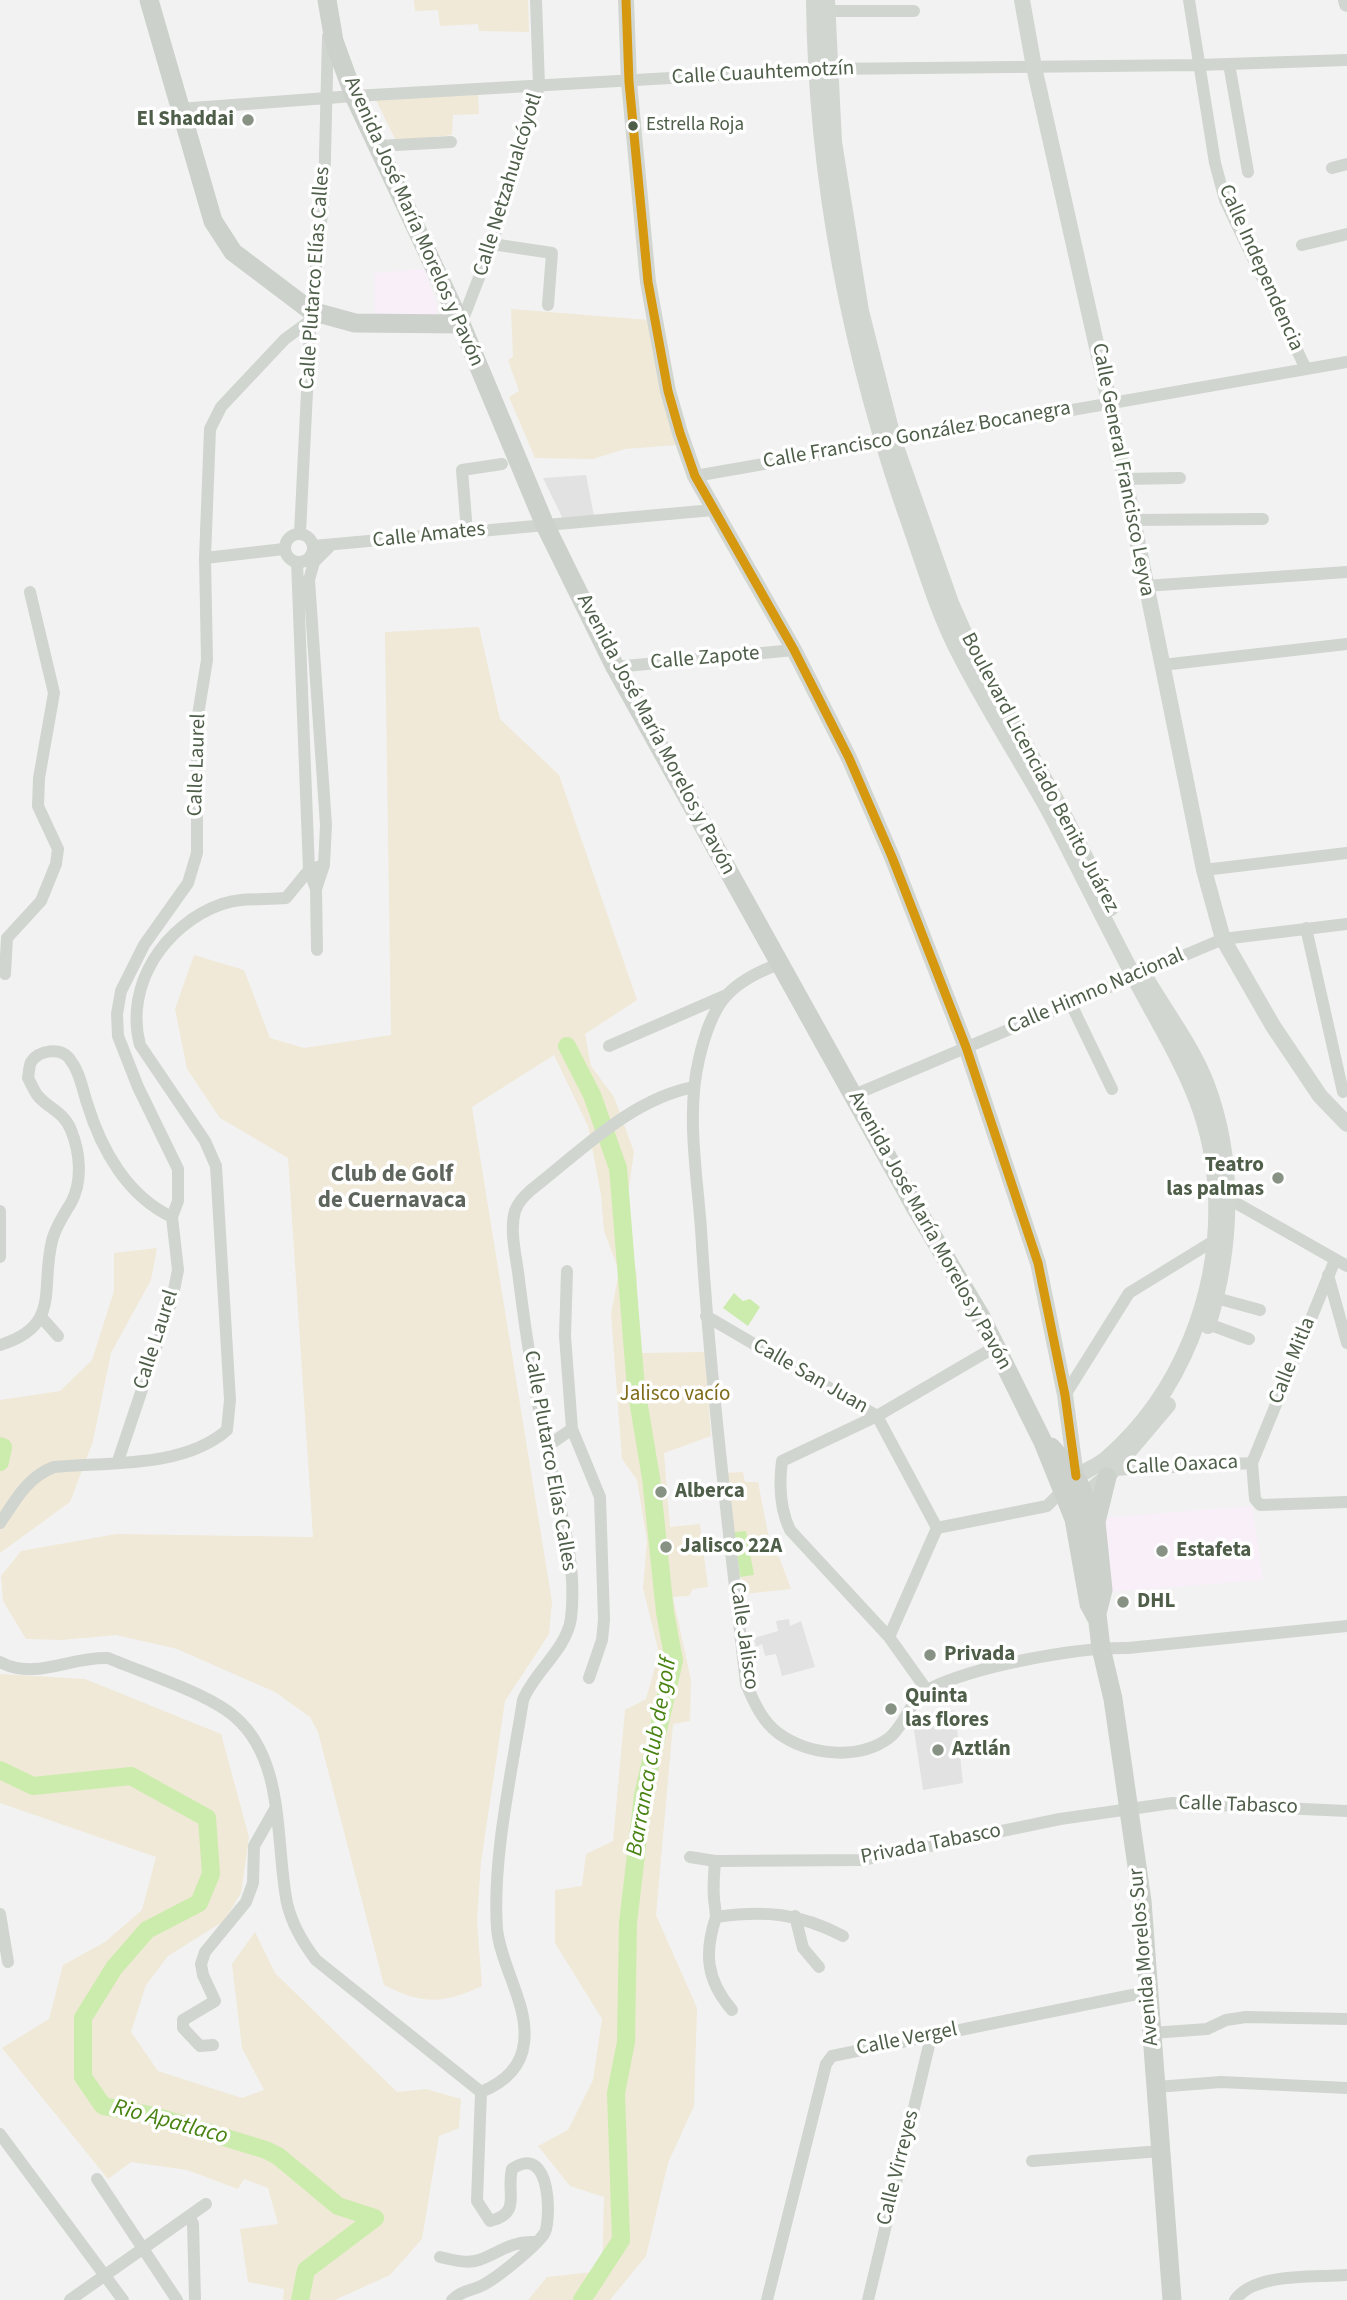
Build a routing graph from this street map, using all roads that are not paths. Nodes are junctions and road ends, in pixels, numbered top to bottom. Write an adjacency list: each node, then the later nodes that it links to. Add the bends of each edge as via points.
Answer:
1 (149, 0): 20 (main road)
2 (327, 0): 10 (main road, Avenida José María Morelos y Pavón)
3 (536, 0): 17 (street, Calle Netzahualcóyotl)
4 (626, 0): 16 (street)
5 (814, 0): 15 (street, Boulevard Licenciado Benito Juárez)
6 (1023, 0): 14 (street, Calle General Francisco Leyva)
7 (1189, 0): 13 (street, Calle Independencia)
8 (828, 6): 9 (street); 15 (street, Boulevard Licenciado Benito Juárez)
9 (915, 11)
10 (329, 22): 18 (main road, Avenida José María Morelos y Pavón); 19 (street, Calle Plutarco Elías Calles)
11 (1347, 60): 12 (street, Calle Cuauhtemotzín)
12 (1229, 64): 13 (street, Calle Cuauhtemotzín); 25 (street)
13 (1198, 65): 14 (street, Calle Cuauhtemotzín); 33 (street, Calle Independencia, via 1214,163 1225,200)
14 (1034, 67): 15 (street, Calle Cuauhtemotzín); 34 (street, Calle General Francisco Leyva)
15 (822, 69): 16 (street, Calle Cuauhtemotzín); 35 (street, Boulevard Licenciado Benito Juárez)
16 (629, 82): 17 (street, Calle Cuauhtemotzín); 37 (street, via 648,282 668,391)
17 (540, 86): 18 (street, Calle Cuauhtemotzín); 27 (street, Calle Netzahualcóyotl)
18 (354, 96): 19 (street, Calle Cuauhtemotzín); 22 (main road, Avenida José María Morelos y Pavón)
19 (326, 98): 20 (street, Calle Cuauhtemotzín); 30 (street, Calle Plutarco Elías Calles, via 324,195)
20 (179, 109): 30 (main road, via 213,221 226,242)
21 (451, 142): 22 (street)
22 (378, 146): 31 (main road, Avenida José María Morelos y Pavón)
23 (1347, 164): 24 (street)
24 (1332, 167)
25 (1248, 173)
26 (1347, 234): 28 (street)
27 (492, 244): 29 (street, via 552,253); 31 (street, Calle Netzahualcóyotl)
28 (1302, 245)
29 (548, 305)
30 (311, 315): 31 (main road, via 355,323); 45 (street, Calle Plutarco Elías Calles); 49 (street, Calle Laurel, via 221,407 210,429)
31 (461, 324): 43 (main road, Avenida José María Morelos y Pavón)
32 (1347, 362): 33 (street, Calle Francisco González Bocanegra)
33 (1306, 369): 34 (street, Calle Francisco González Bocanegra)
34 (1109, 401): 35 (street, Calle Francisco González Bocanegra); 39 (street, Calle General Francisco Leyva)
35 (887, 442): 37 (street, Calle Francisco González Bocanegra); 70 (street, Boulevard Licenciado Benito Juárez, via 951,603 965,651 1059,805)
36 (502, 464): 44 (street, via 462,470)
37 (695, 476): 40 (street)
38 (1180, 478): 39 (street)
39 (1124, 479): 42 (street, Calle General Francisco Leyva)
40 (713, 510): 43 (street, Calle Amates); 55 (street)
41 (1263, 519): 42 (street)
42 (1132, 520): 52 (street, Calle General Francisco Leyva)
43 (545, 525): 44 (street, Calle Amates); 57 (main road, Avenida José María Morelos y Pavón)
44 (467, 532): 46 (street, Calle Amates)
45 (299, 533): 47 (street); 48 (street, via 291,535)
46 (331, 545): 47 (street, Calle Amates); 59 (street, via 314,562 309,580 326,825)
47 (313, 546): 50 (street, via 309,558)
48 (284, 550): 49 (street); 50 (street)
49 (205, 558): 83 (street, Calle Laurel, via 207,660 197,721 197,853 188,883 144,945 121,991 117,1014 118,1036 178,1169 178,1201)
50 (297, 562): 60 (street)
51 (1347, 572): 52 (street)
52 (1145, 586): 56 (street, Calle General Francisco Leyva)
53 (30, 592): 65 (street, via 54,694 38,806 58,849 41,901)
54 (1347, 644): 56 (street)
55 (794, 650): 57 (street, Calle Zapote); 74 (street, via 892,857)
56 (1162, 665): 61 (street, Calle General Francisco Leyva)
57 (615, 667): 68 (main road, Avenida José María Morelos y Pavón)
58 (1347, 853): 61 (street)
59 (324, 865): 60 (street); 62 (street)
60 (309, 870): 62 (street); 105 (street, via 286,898 222,904 179,928 155,955 139,990 136,1029 140,1045 205,1141 216,1166 230,1400 227,1430 211,1444 188,1453)
61 (1204, 870): 66 (street, Calle General Francisco Leyva)
62 (316, 888): 67 (street)
63 (1347, 924): 64 (street, Calle Himno Nacional)
64 (1306, 928): 66 (street, Calle Himno Nacional); 77 (street)
65 (4, 936): 69 (street)
66 (1223, 939): 70 (street, Calle Himno Nacional); 79 (street, Calle General Francisco Leyva)
67 (317, 950)
68 (779, 964): 71 (street, Calle Jalisco, via 749,975); 78 (main road, Avenida José María Morelos y Pavón)
69 (5, 974)
70 (1139, 975): 72 (street, Calle Himno Nacional); 81 (street, Boulevard Licenciado Benito Juárez, via 1207,1082 1226,1161)
71 (724, 996): 73 (street); 75 (street, Calle Jalisco, via 699,1058)
72 (1070, 1002): 74 (street, Calle Himno Nacional); 76 (street)
73 (609, 1046)
74 (965, 1047): 78 (street, Calle Himno Nacional); 100 (street, via 1038,1264)
75 (694, 1087): 92 (street, Calle Jalisco); 104 (street, Calle Plutarco Elías Calles, via 673,1091 633,1111 531,1190 515,1212 521,1298)
76 (1112, 1089)
77 (1345, 1091): 79 (street)
78 (854, 1095): 99 (main road, Avenida José María Morelos y Pavón)
79 (1320, 1096): 80 (street, Calle General Francisco Leyva)
80 (1347, 1124)
81 (1223, 1199): 84 (street, Boulevard Licenciado Benito Juárez); 86 (street)
82 (0, 1211): 85 (street)
83 (172, 1217): 93 (street, via 136,1193 117,1168 99,1136 79,1075 67,1055 54,1051 40,1054 31,1062 28,1077 38,1097 60,1112 71,1129 79,1164 73,1199 52,1240 49,1291); 105 (street, Calle Laurel, via 178,1270 172,1300)
84 (1220, 1236): 90 (street, Boulevard Licenciado Benito Juárez); 94 (street, Boulevard Licenciado Benito Juárez); 100 (street, via 1129,1293)
85 (0, 1257)
86 (1335, 1260): 87 (street); 89 (street, Calle Mitla)
87 (1347, 1266)
88 (566, 1271): 102 (street)
89 (1328, 1275): 97 (street); 106 (street, Calle Mitla)
90 (1216, 1298): 91 (street); 94 (street, Boulevard Licenciado Benito Juárez)
91 (1260, 1310)
92 (706, 1317): 101 (street, Calle San Juan); 120 (street, Calle Jalisco, via 746,1684 758,1709 778,1732 806,1747 836,1753 866,1750 890,1737)
93 (42, 1318): 95 (street); 98 (street, via 27,1334)
94 (1204, 1323): 96 (street); 107 (street, Boulevard Licenciado Benito Juárez, via 1171,1401); 108 (street, Boulevard Licenciado Benito Juárez, via 1154,1407 1105,1460)
95 (58, 1336)
96 (1249, 1339)
97 (1347, 1343)
98 (0, 1345)
99 (995, 1348): 101 (street); 103 (main road, Avenida José María Morelos y Pavón)
100 (1065, 1395): 108 (street)
101 (877, 1416): 113 (street, Calle San Juan); 116 (street, via 782,1461 780,1478 790,1530)
102 (572, 1429): 104 (street); 119 (street, via 600,1497 603,1640)
103 (1043, 1442): 108 (main road, Avenida Morelos Sur); 109 (main road, Avenida Morelos Sur)
104 (546, 1447): 140 (street, Calle Plutarco Elías Calles, via 568,1542 570,1621 564,1638 523,1700 501,1850 500,1952 524,2021 525,2042 521,2059 503,2083)
105 (118, 1461): 112 (street, via 41,1471 30,1479)
106 (1252, 1463): 107 (street, Calle Oaxaca); 111 (street, via 1255,1499 1260,1505)
107 (1110, 1473): 110 (street, Boulevard Licenciado Benito Juárez); 114 (main road, via 1096,1522 1103,1590)
108 (1076, 1476): 109 (street, Boulevard Licenciado Benito Juárez); 110 (main road, Avenida Morelos Sur)
109 (1061, 1492): 113 (street, via 1047,1506); 114 (main road, Avenida Morelos Sur, via 1074,1519 1089,1604)
110 (1086, 1494): 114 (main road, Avenida Morelos Sur)
111 (1347, 1502)
112 (0, 1523)
113 (937, 1528): 116 (street)
114 (1096, 1617): 117 (main road, Avenida Morelos Sur)
115 (1347, 1626): 117 (street)
116 (889, 1637): 120 (street)
117 (1101, 1648): 120 (street, via 977,1672); 121 (main road, Avenida Morelos Sur, via 1114,1699)
118 (0, 1662): 122 (street, via 33,1671 89,1657 108,1658 212,1702 233,1714 250,1732 261,1751)
119 (589, 1678)
120 (926, 1689)
121 (1129, 1807): 123 (street, Calle Tabasco, via 1172,1803); 125 (street, Privada Tabasco, via 862,1860); 132 (main road, Avenida Morelos Sur, via 1142,1901)
122 (275, 1809): 137 (street, via 254,1846 253,1883 246,1902 205,1952 201,1964 215,2001 183,2020 183,2028 200,2046); 140 (street, via 288,1904 304,1944 317,1960)
123 (1347, 1811)
124 (690, 1857): 125 (street, Privada Tabasco)
125 (715, 1861): 128 (street, via 712,1893)
126 (0, 1914): 130 (street)
127 (795, 1916): 128 (street); 129 (street); 131 (street, via 803,1948)
128 (716, 1917): 133 (street, via 709,1935 712,1979)
129 (843, 1936)
130 (8, 1962)
131 (819, 1967)
132 (1147, 1992): 135 (main road, Avenida Morelos Sur); 136 (street, Calle Vergel)
133 (732, 2010)
134 (1347, 2019): 135 (street, via 1246,2017 1207,2029)
135 (1152, 2033): 138 (main road, Avenida Morelos Sur)
136 (931, 2036): 157 (street, Calle Vergel, via 840,2053 826,2064); 158 (street, Calle Virreyes)
137 (213, 2045)
138 (1156, 2087): 139 (street, via 1222,2082); 142 (main road, Avenida Morelos Sur)
139 (1347, 2088)
140 (481, 2092): 147 (street, via 477,2201 490,2221 504,2218 511,2207 512,2169 520,2163 540,2167 547,2223 545,2234)
141 (0, 2134): 150 (street)
142 (1161, 2151): 143 (street); 159 (main road, Avenida Morelos Sur)
143 (1032, 2161)
144 (97, 2179): 148 (street)
145 (206, 2204): 146 (street)
146 (189, 2216): 148 (street); 155 (street)
147 (533, 2242): 149 (street, via 478,2260); 156 (street, via 517,2261)
148 (141, 2249): 150 (street); 154 (street)
149 (440, 2258)
150 (104, 2275): 152 (street); 153 (street)
151 (1347, 2275): 160 (street, via 1260,2281 1242,2290)
152 (70, 2300)
153 (123, 2300)
154 (177, 2300)
155 (195, 2300)
156 (452, 2300)
157 (767, 2300)
158 (868, 2300)
159 (1172, 2300)
160 (1235, 2300)

